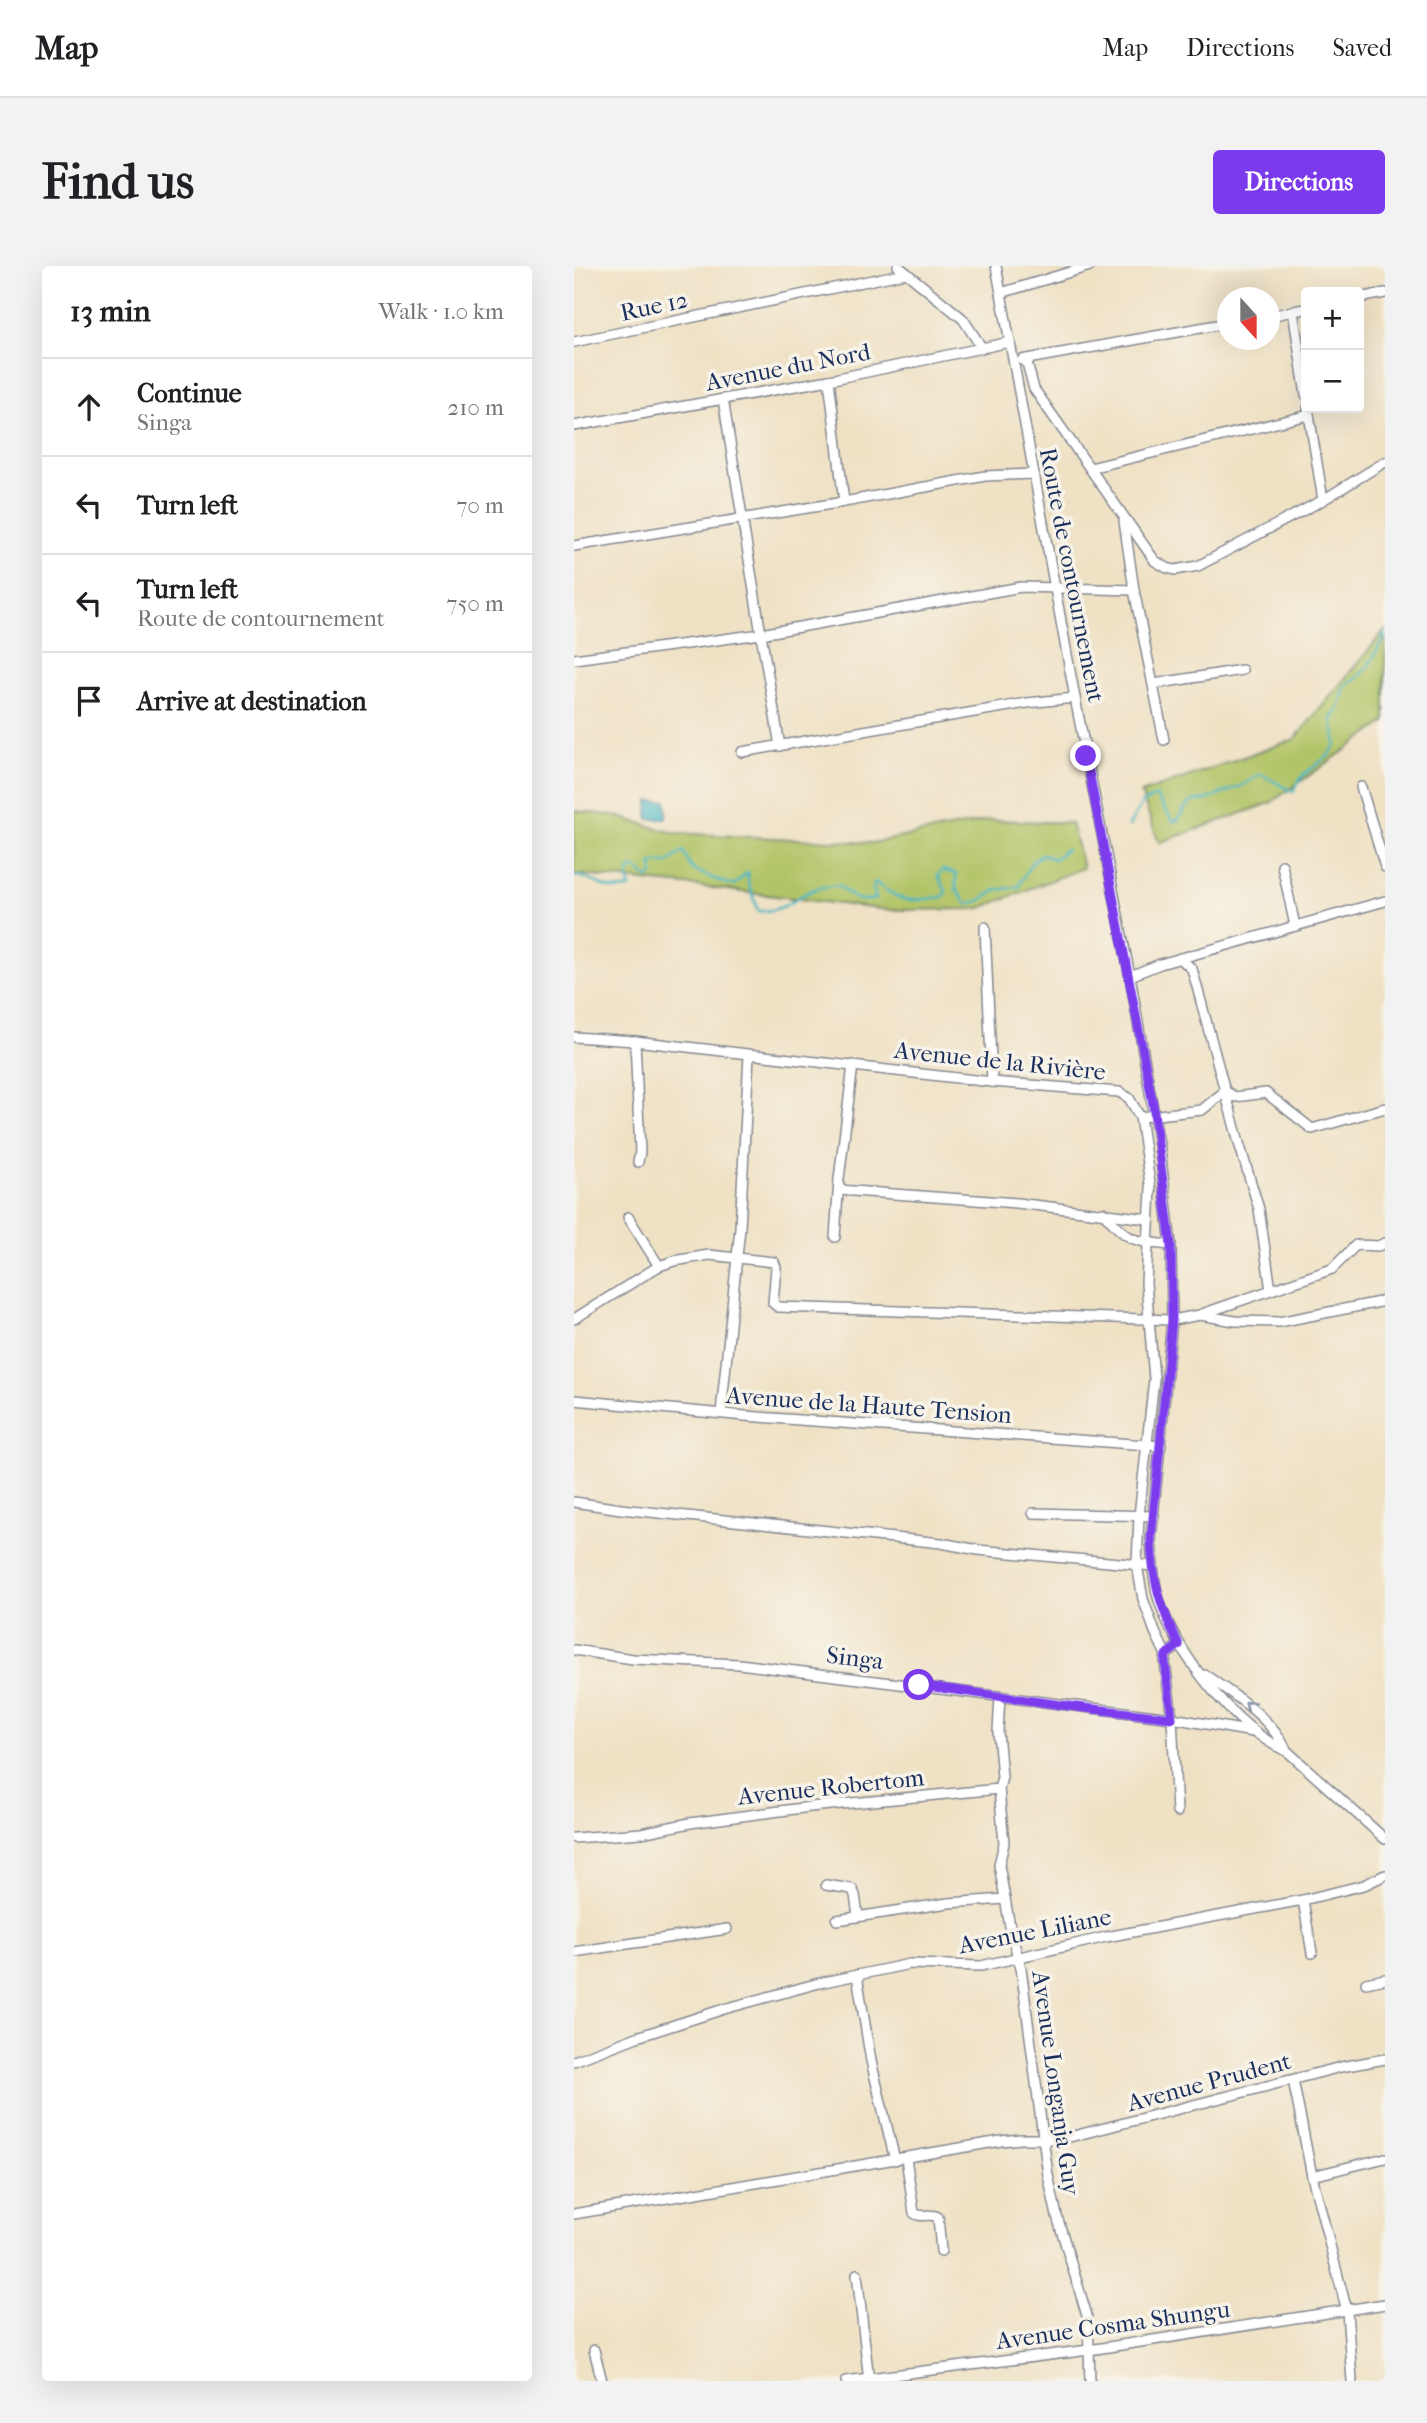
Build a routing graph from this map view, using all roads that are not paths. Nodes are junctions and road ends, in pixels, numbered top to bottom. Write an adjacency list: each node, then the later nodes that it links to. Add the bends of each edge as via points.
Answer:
1 (996, 266): 5 (street, Route de contournement)
2 (1090, 266): 4 (street)
3 (901, 268): 12 (street, Rue 12); 14 (street, via 963,320)
4 (1056, 271): 5 (street)
5 (1001, 293): 13 (street, Route de contournement)
6 (1385, 293): 7 (street)
7 (1364, 297)
8 (1301, 310): 9 (street)
9 (1293, 311): 10 (street); 17 (street)
10 (1280, 314)
11 (1217, 325): 15 (street)
12 (574, 342)
13 (1010, 342): 14 (street, Avenue du Nord); 16 (street, Route de contournement)
14 (982, 348): 18 (street, Avenue du Nord)
15 (1026, 359): 16 (street); 24 (street, via 1034,389)
16 (1013, 361): 25 (street, Route de contournement)
17 (1301, 363)
18 (829, 380): 19 (street, Avenue du Nord); 27 (street)
19 (723, 399): 22 (street, Avenue du Nord); 29 (street)
20 (1301, 413): 24 (street)
21 (1309, 413): 26 (street)
22 (574, 426)
23 (1385, 463): 26 (street)
24 (1090, 468): 28 (street)
25 (1033, 474): 27 (street, via 985,476); 31 (street, Route de contournement)
26 (1324, 500): 28 (street, via 1184,570 1155,561)
27 (844, 502): 29 (street)
28 (1124, 519): 32 (street)
29 (742, 520): 30 (street); 33 (street)
30 (574, 546)
31 (1055, 588): 32 (street); 33 (street, via 1021,587); 37 (street, Route de contournement)
32 (1134, 590): 36 (street)
33 (761, 634): 34 (street); 39 (street)
34 (574, 659)
35 (1242, 670): 36 (street)
36 (1154, 684): 38 (street)
37 (1075, 698): 39 (street); 48 (street, Route de contournement)
38 (1164, 740)
39 (780, 746): 40 (street)
40 (742, 752)
41 (1361, 787): 43 (street)
42 (1282, 865): 45 (street)
43 (1385, 867)
44 (1385, 901): 45 (street)
45 (1295, 926): 47 (street)
46 (985, 927): 53 (street)
47 (1180, 958): 48 (street); 54 (street, via 1192,969)
48 (1130, 975): 56 (street, Route de contournement)
49 (574, 1037): 50 (street, Avenue de la Rivière)
50 (635, 1041): 51 (street, Avenue de la Rivière); 58 (street)
51 (749, 1055): 52 (street, Avenue de la Rivière); 67 (street)
52 (853, 1065): 53 (street, Avenue de la Rivière); 59 (street)
53 (992, 1082): 57 (street, Avenue de la Rivière, via 1119,1093 1129,1098)
54 (1225, 1091): 55 (street, via 1235,1097 1266,1093 1312,1129); 56 (street, via 1202,1110); 69 (street, via 1259,1209)
55 (1385, 1108)
56 (1155, 1116): 57 (street); 66 (street, Route de contournement)
57 (1140, 1117): 62 (street, via 1151,1190)
58 (638, 1162)
59 (839, 1190): 60 (street); 63 (street)
60 (1102, 1213): 62 (street); 64 (street, via 1120,1232)
61 (628, 1217): 68 (street)
62 (1149, 1219): 64 (street)
63 (835, 1237)
64 (1147, 1243): 66 (street); 73 (street)
65 (1385, 1243): 69 (street, via 1356,1245 1332,1269)
66 (1171, 1245): 74 (street, Route de contournement)
67 (738, 1257): 68 (street, via 709,1255); 73 (street, via 776,1264 773,1303 778,1307); 76 (street)
68 (659, 1266): 72 (street)
69 (1271, 1290): 71 (street)
70 (1385, 1301): 71 (street, via 1279,1322)
71 (1200, 1315): 74 (street)
72 (574, 1319)
73 (1151, 1319): 74 (street); 77 (street, via 1154,1379)
74 (1172, 1320): 78 (street, Route de contournement)
75 (574, 1400): 76 (street, Avenue de la Haute Tension)
76 (721, 1413): 77 (street, Avenue de la Haute Tension)
77 (1146, 1445): 78 (street, Avenue de la Haute Tension); 81 (street)
78 (1161, 1446): 82 (street, Route de contournement)
79 (574, 1502): 83 (street)
80 (1033, 1513): 81 (street)
81 (1139, 1516): 82 (street); 83 (street)
82 (1154, 1516): 84 (street, Route de contournement)
83 (1137, 1565): 84 (street); 87 (street, via 1143,1599)
84 (1152, 1566): 85 (street, Route de contournement, via 1159,1599)
85 (1179, 1645): 87 (street); 88 (street, Route de contournement)
86 (574, 1650): 89 (street, Singa, via 739,1664)
87 (1166, 1655): 90 (street)
88 (1199, 1670): 91 (street, Route de contournement); 92 (street, Route de contournement, one-way to 88, via 1257,1711)
89 (1000, 1696): 90 (street, Singa); 93 (street)
90 (1172, 1718): 91 (street, Singa); 94 (street)
91 (1254, 1732): 92 (street, Route de contournement)
92 (1287, 1751): 96 (street, Route de contournement)
93 (999, 1789): 95 (street, Avenue Robertom, via 810,1807 641,1833); 99 (street, Avenue Longanja Guy, via 1004,1843 999,1865)
94 (1177, 1812)
95 (574, 1838)
96 (1385, 1839)
97 (1385, 1875): 100 (street, Avenue Liliane)
98 (825, 1885): 101 (street, via 852,1889)
99 (1005, 1899): 101 (street); 106 (street, Avenue Longanja Guy)
100 (1303, 1900): 105 (street); 106 (street, Avenue Liliane)
101 (858, 1916): 102 (street)
102 (837, 1920)
103 (727, 1929): 104 (street)
104 (574, 1952)
105 (1312, 1953)
106 (1018, 1958): 107 (street, Avenue Liliane, via 981,1966 910,1964); 113 (street, Avenue Longanja Guy)
107 (857, 1975): 111 (street, Avenue Liliane, via 724,2009); 116 (street, via 871,2061)
108 (1385, 1979): 109 (street)
109 (1366, 1983)
110 (1385, 2059): 112 (street, Avenue Prudent)
111 (574, 2061)
112 (1293, 2080): 113 (street, Avenue Prudent, via 1062,2140); 117 (street)
113 (1043, 2138): 114 (street, Avenue Prudent); 124 (street, Avenue Longanja Guy, via 1057,2216 1088,2319)
114 (906, 2158): 116 (street, Avenue Prudent); 119 (street, via 914,2213 938,2217)
115 (1385, 2158): 117 (street)
116 (895, 2160): 118 (street, Avenue Prudent)
117 (1312, 2176): 122 (street)
118 (574, 2214)
119 (941, 2251)
120 (857, 2274): 125 (street)
121 (1385, 2304): 122 (street, Avenue Cosma Shungu)
122 (1347, 2311): 124 (street, Avenue Cosma Shungu); 129 (street)
123 (594, 2350): 126 (street)
124 (1089, 2350): 125 (street, Avenue Cosma Shungu); 128 (street, Avenue Longanja Guy)
125 (868, 2379): 127 (street, Avenue Cosma Shungu)
126 (602, 2381)
127 (846, 2381)
128 (1090, 2381)
129 (1352, 2381)

